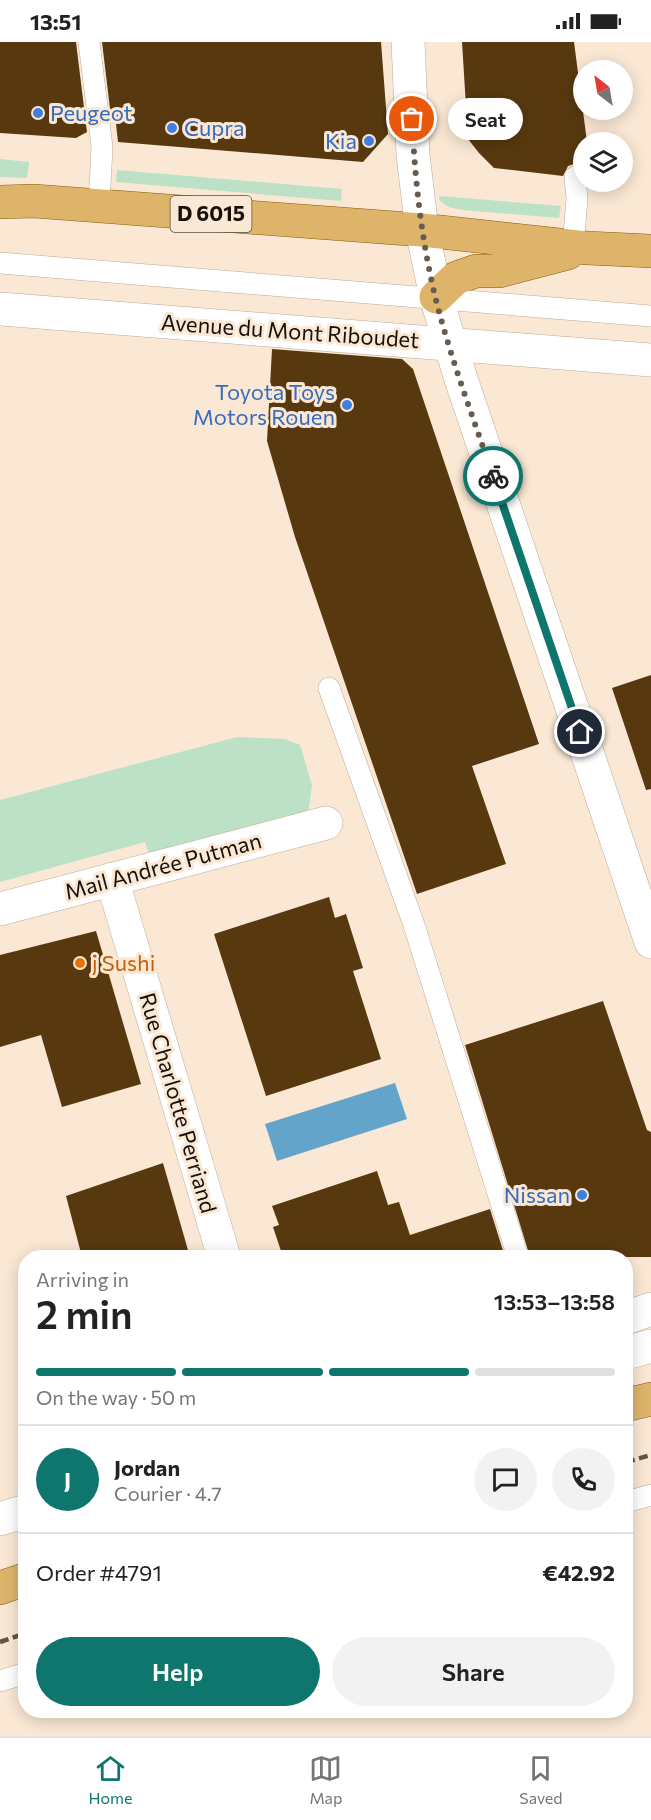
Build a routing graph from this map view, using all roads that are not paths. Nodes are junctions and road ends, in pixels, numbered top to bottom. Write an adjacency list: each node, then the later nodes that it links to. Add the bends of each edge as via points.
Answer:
1 (89, 42): 5 (lane, via 102,147)
2 (408, 42): 6 (street, via 413,155)
3 (577, 192): 7 (lane)
4 (0, 202): 5 (main road, D 6015)
5 (99, 205): 6 (main road, D 6015)
6 (422, 230): 7 (main road, D 6015); 10 (street)
7 (580, 247): 8 (main road, D 6015); 10 (main road, D 6015, via 498,271 476,271 456,278)
8 (651, 252)
9 (0, 263): 10 (lane)
10 (435, 297): 12 (lane); 13 (street)
11 (0, 309): 13 (street, Avenue du Mont Riboudet)
12 (651, 316)
13 (449, 344): 14 (street, Avenue du Mont Riboudet); 19 (street)
14 (651, 360)
15 (329, 688): 21 (lane, via 414,925)
16 (326, 823): 17 (street, Mail Andrée Putman)
17 (112, 879): 18 (street, Mail Andrée Putman); 20 (street, Rue Charlotte Perriand)
18 (0, 909)
19 (651, 942)
20 (222, 1250)
21 (516, 1250)
22 (651, 1309): 23 (street)
23 (633, 1315)
24 (651, 1346): 25 (street)
25 (633, 1351)
26 (651, 1399): 27 (main road)
27 (633, 1404)
28 (651, 1495): 29 (lane)
29 (633, 1500)
30 (18, 1513): 31 (street)
31 (0, 1519)
32 (18, 1582): 33 (main road)
33 (0, 1588)
34 (18, 1675): 35 (lane)
35 (0, 1681)

